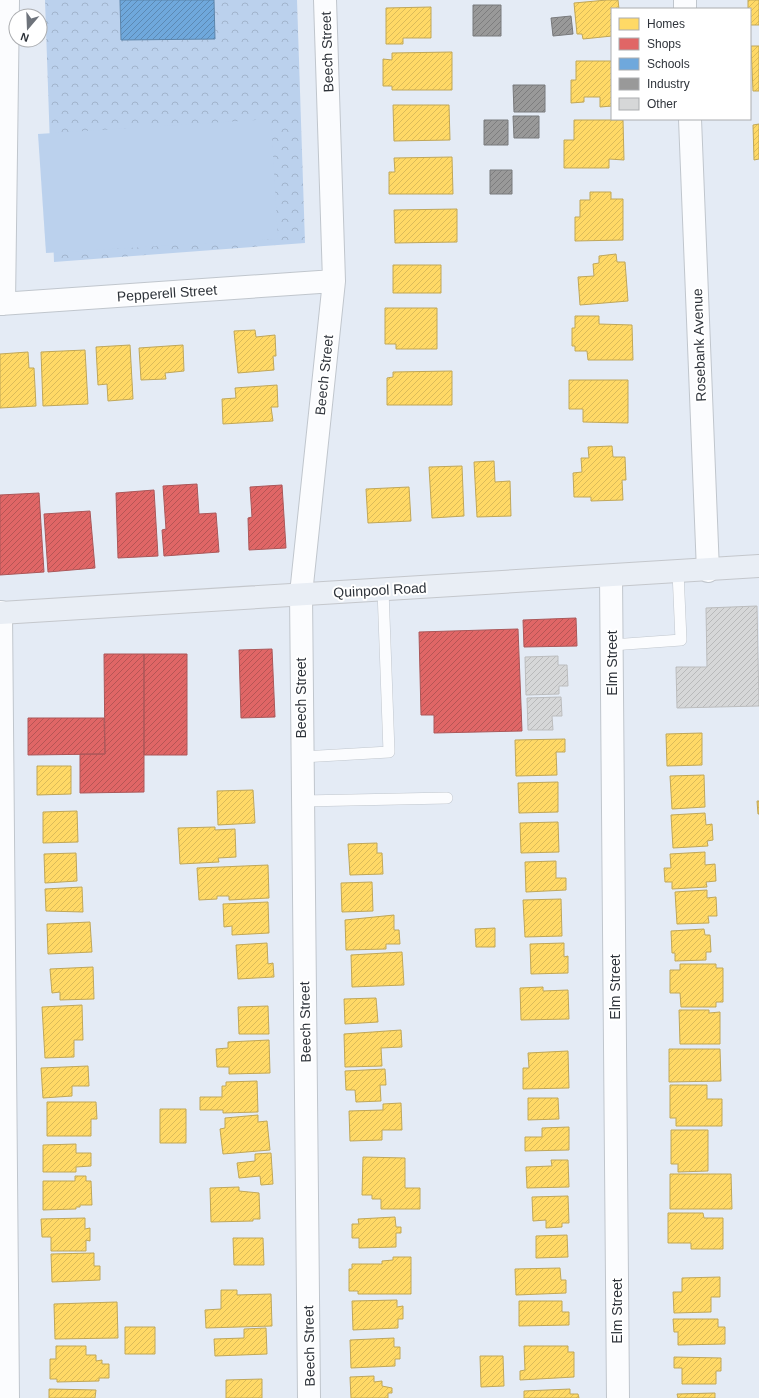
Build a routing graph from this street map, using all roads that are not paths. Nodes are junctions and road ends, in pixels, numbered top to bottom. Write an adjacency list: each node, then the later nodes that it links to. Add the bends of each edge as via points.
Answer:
1 (8, 0): 5 (street)
2 (325, 0): 4 (street, Beech Street)
3 (690, 120): 7 (street, Rosebank Avenue)
4 (334, 281): 5 (street, Pepperell Street); 11 (street, Beech Street)
5 (2, 304)
6 (759, 566): 7 (main road, Quinpool Road)
7 (708, 571): 8 (main road, Quinpool Road)
8 (678, 572): 9 (main road, Quinpool Road); 13 (lane, via 681,640)
9 (611, 576): 10 (main road, Quinpool Road); 13 (street, Elm Street)
10 (383, 590): 11 (main road, Quinpool Road); 14 (lane, via 389,752)
11 (301, 594): 12 (main road, Quinpool Road); 14 (street, Beech Street)
12 (1, 612): 15 (street)
13 (612, 645): 20 (street, Elm Street)
14 (302, 758): 17 (street, Beech Street)
15 (2, 794): 18 (street)
16 (447, 798): 17 (lane)
17 (303, 800): 19 (street, Beech Street)
18 (8, 1398)
19 (309, 1398)
20 (618, 1398)

